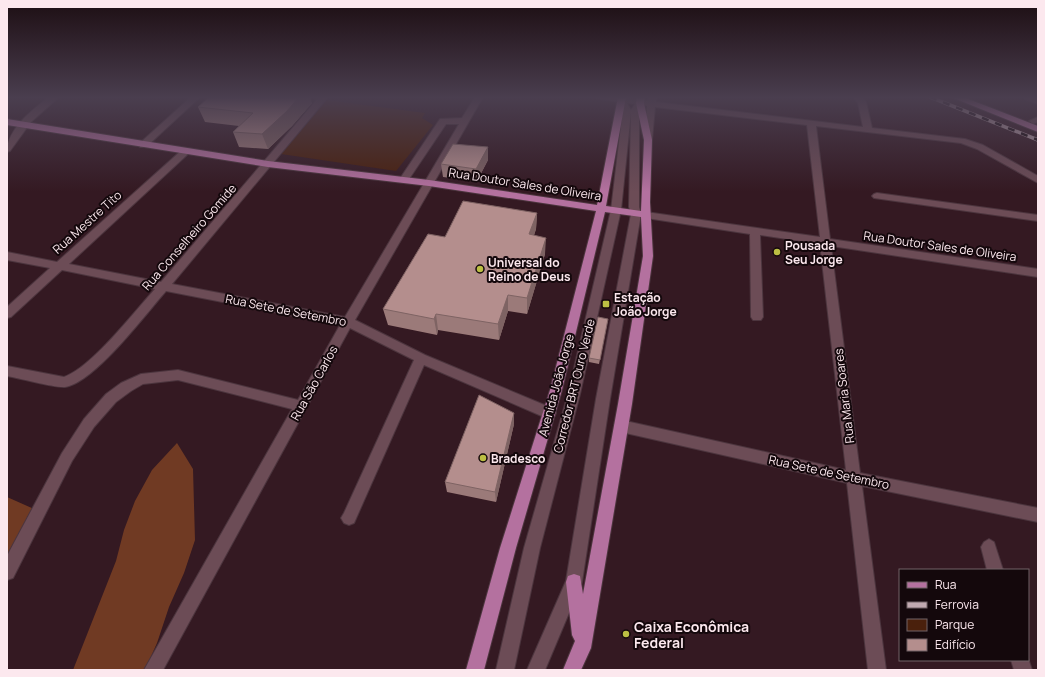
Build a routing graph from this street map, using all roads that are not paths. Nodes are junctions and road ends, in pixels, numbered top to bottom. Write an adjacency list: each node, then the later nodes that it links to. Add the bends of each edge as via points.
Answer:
1 (20, 129): 15 (street)
2 (51, 129): 14 (main road, Rua Doutor Sales de Oliveira)
3 (161, 129): 14 (street)
4 (298, 129): 17 (street, Rua Conselheiro Gomide)
5 (438, 129): 18 (street)
6 (461, 129): 20 (street, Rua São Carlos)
7 (616, 129): 22 (main road, Avenida João Jorge)
8 (625, 129): 23 (street, Corredor BRT Ouro Verde)
9 (636, 129): 24 (street)
10 (647, 129): 24 (main road)
11 (812, 129): 27 (street, Rua Maria Soares)
12 (857, 129): 13 (street)
13 (868, 130): 19 (street, via 972,143)
14 (143, 144): 16 (main road, Rua Doutor Sales de Oliveira)
15 (7, 149)
16 (186, 151): 17 (main road, Rua Doutor Sales de Oliveira); 29 (street, Rua Mestre Tito)
17 (268, 164): 18 (main road, Rua Doutor Sales de Oliveira); 31 (street, Rua Conselheiro Gomide)
18 (404, 180): 20 (main road, Rua Doutor Sales de Oliveira)
19 (1038, 180)
20 (429, 182): 22 (main road, Rua Doutor Sales de Oliveira); 34 (street, Rua São Carlos)
21 (877, 196): 25 (street)
22 (601, 209): 23 (main road, Rua Doutor Sales de Oliveira); 38 (main road, Avenida João Jorge)
23 (616, 210): 24 (main road); 50 (street, Corredor BRT Ouro Verde, via 574,394 532,548)
24 (640, 210): 26 (street, Rua Doutor Sales de Oliveira); 39 (main road, via 648,256); 46 (street, via 603,399)
25 (1038, 218)
26 (755, 232): 27 (street, Rua Doutor Sales de Oliveira); 33 (street)
27 (826, 243): 30 (street, Rua Doutor Sales de Oliveira); 40 (street, Rua Maria Soares)
28 (7, 256): 29 (street, Rua Sete de Setembro)
29 (59, 265): 31 (street, Rua Sete de Setembro); 32 (street, Rua Mestre Tito)
30 (1038, 273)
31 (164, 286): 34 (street, Rua Sete de Setembro); 36 (street, Rua Conselheiro Gomide, via 93,366 76,378 64,382)
32 (7, 314)
33 (758, 317)
34 (348, 322): 35 (street, Rua Sete de Setembro); 37 (street, Rua São Carlos)
35 (422, 358): 38 (street, Rua Sete de Setembro); 42 (street)
36 (7, 371)
37 (301, 406): 45 (street, via 178,375 141,379 126,386 111,398 90,423 67,457); 48 (street, Rua São Carlos)
38 (549, 413): 49 (main road, Avenida João Jorge, via 508,548)
39 (621, 426): 40 (street, Rua Sete de Setembro); 47 (main road)
40 (854, 478): 41 (street, Rua Sete de Setembro); 53 (street, Rua Maria Soares)
41 (1038, 515)
42 (349, 518)
43 (989, 547): 44 (street)
44 (995, 569)
45 (7, 572)
46 (574, 582): 47 (main road); 51 (street)
47 (582, 648): 52 (main road)
48 (153, 670)
49 (475, 670)
50 (505, 670)
51 (536, 670)
52 (572, 670)
53 (877, 670)

